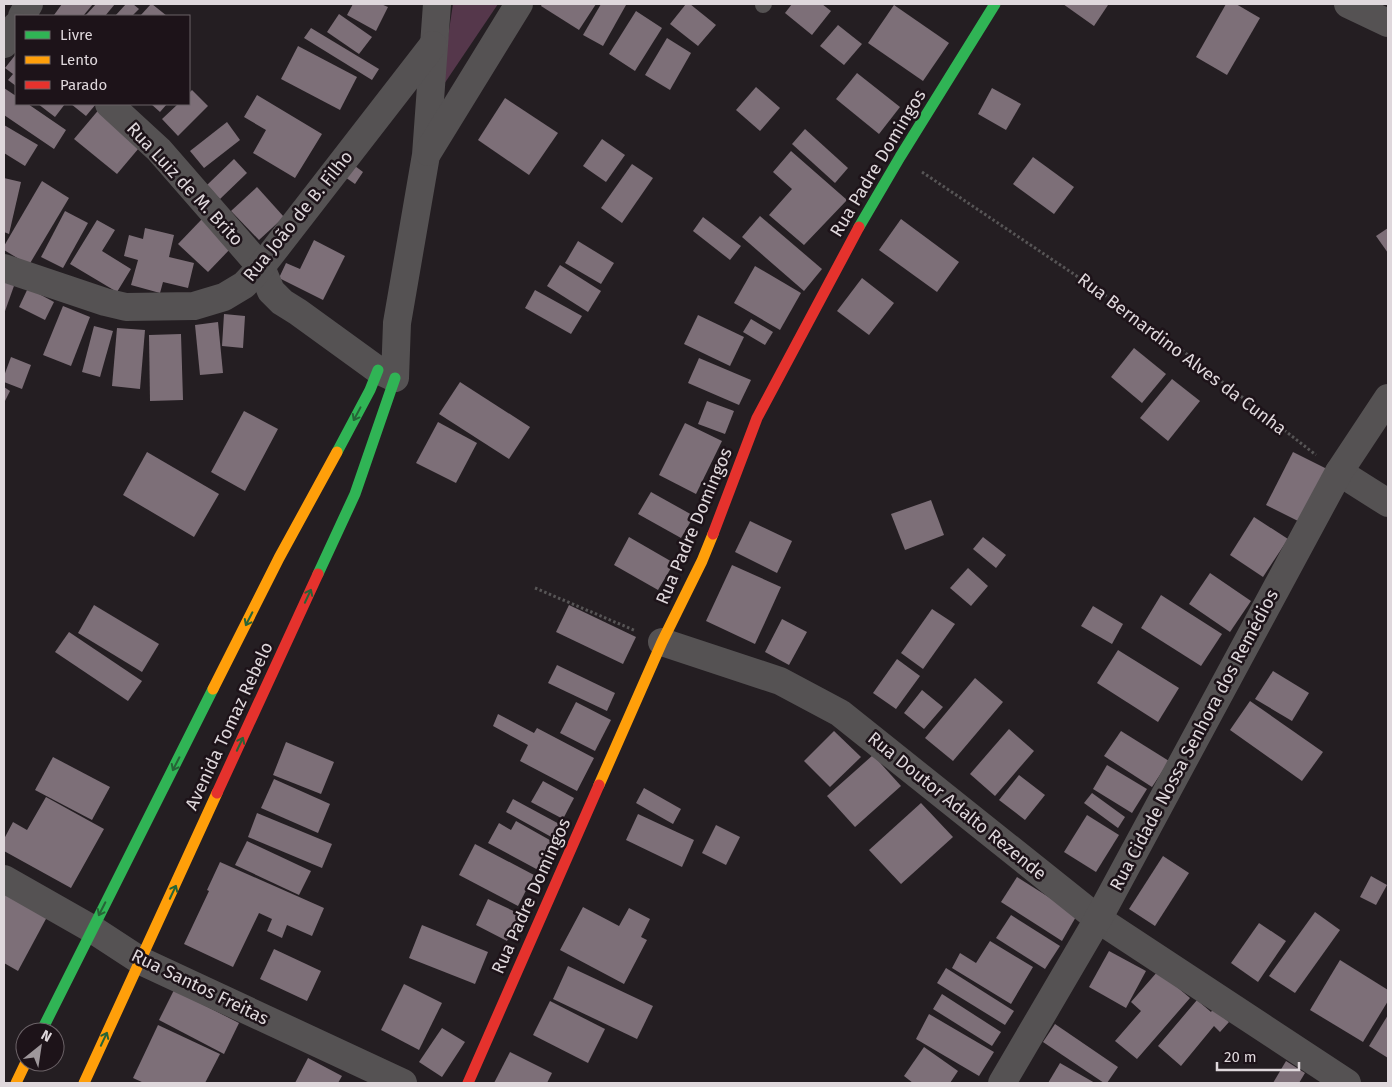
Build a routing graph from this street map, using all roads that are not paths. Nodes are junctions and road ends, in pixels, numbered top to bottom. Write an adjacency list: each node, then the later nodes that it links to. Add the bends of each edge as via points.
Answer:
1 (29, 4): 6 (street)
2 (437, 4): 10 (street)
3 (519, 4): 12 (street)
4 (995, 4): 19 (main road, Rua Padre Domingos, via 845,252 757,418 702,561)
5 (1348, 4): 7 (street)
6 (23, 15)
7 (1388, 23)
8 (15, 28): 9 (street)
9 (4, 44)
10 (433, 45): 12 (street); 13 (street, Rua João de B. Filho)
11 (110, 105): 13 (street, Rua Luiz de M. Brito, via 159,150)
12 (426, 155): 15 (street)
13 (261, 267): 14 (street, Rua João de B. Filho, via 244,285 216,300 194,306 134,307 105,302); 15 (street, Rua Luiz de M. Brito, via 271,291 282,302)
14 (4, 268)
15 (386, 374): 22 (main road, Avenida Tomaz Rebelo, one-way to 22, via 370,390 279,558); 23 (main road, Avenida Tomaz Rebelo, one-way to 15, via 355,494)
16 (1388, 398): 17 (street, Rua Cidade Nossa Senhora dos Remédios)
17 (1338, 472): 18 (street); 21 (street, Rua Cidade Nossa Senhora dos Remédios)
18 (1388, 503)
19 (662, 642): 21 (street, Rua Doutor Adalto Rezende, via 780,681 840,713); 27 (main road, Rua Padre Domingos)
20 (4, 879): 22 (street, Rua Santos Freitas)
21 (1098, 919): 28 (street, Rua Cidade Nossa Senhora dos Remédios); 29 (street, Rua Doutor Adalto Rezende)
22 (92, 929): 23 (street, Rua Santos Freitas); 24 (main road, Avenida Tomaz Rebelo)
23 (141, 961): 25 (main road, Avenida Tomaz Rebelo, one-way to 23); 26 (street, Rua Santos Freitas)
24 (46, 1022)
25 (84, 1083)
26 (403, 1083)
27 (468, 1083)
28 (1002, 1083)
29 (1347, 1083)

